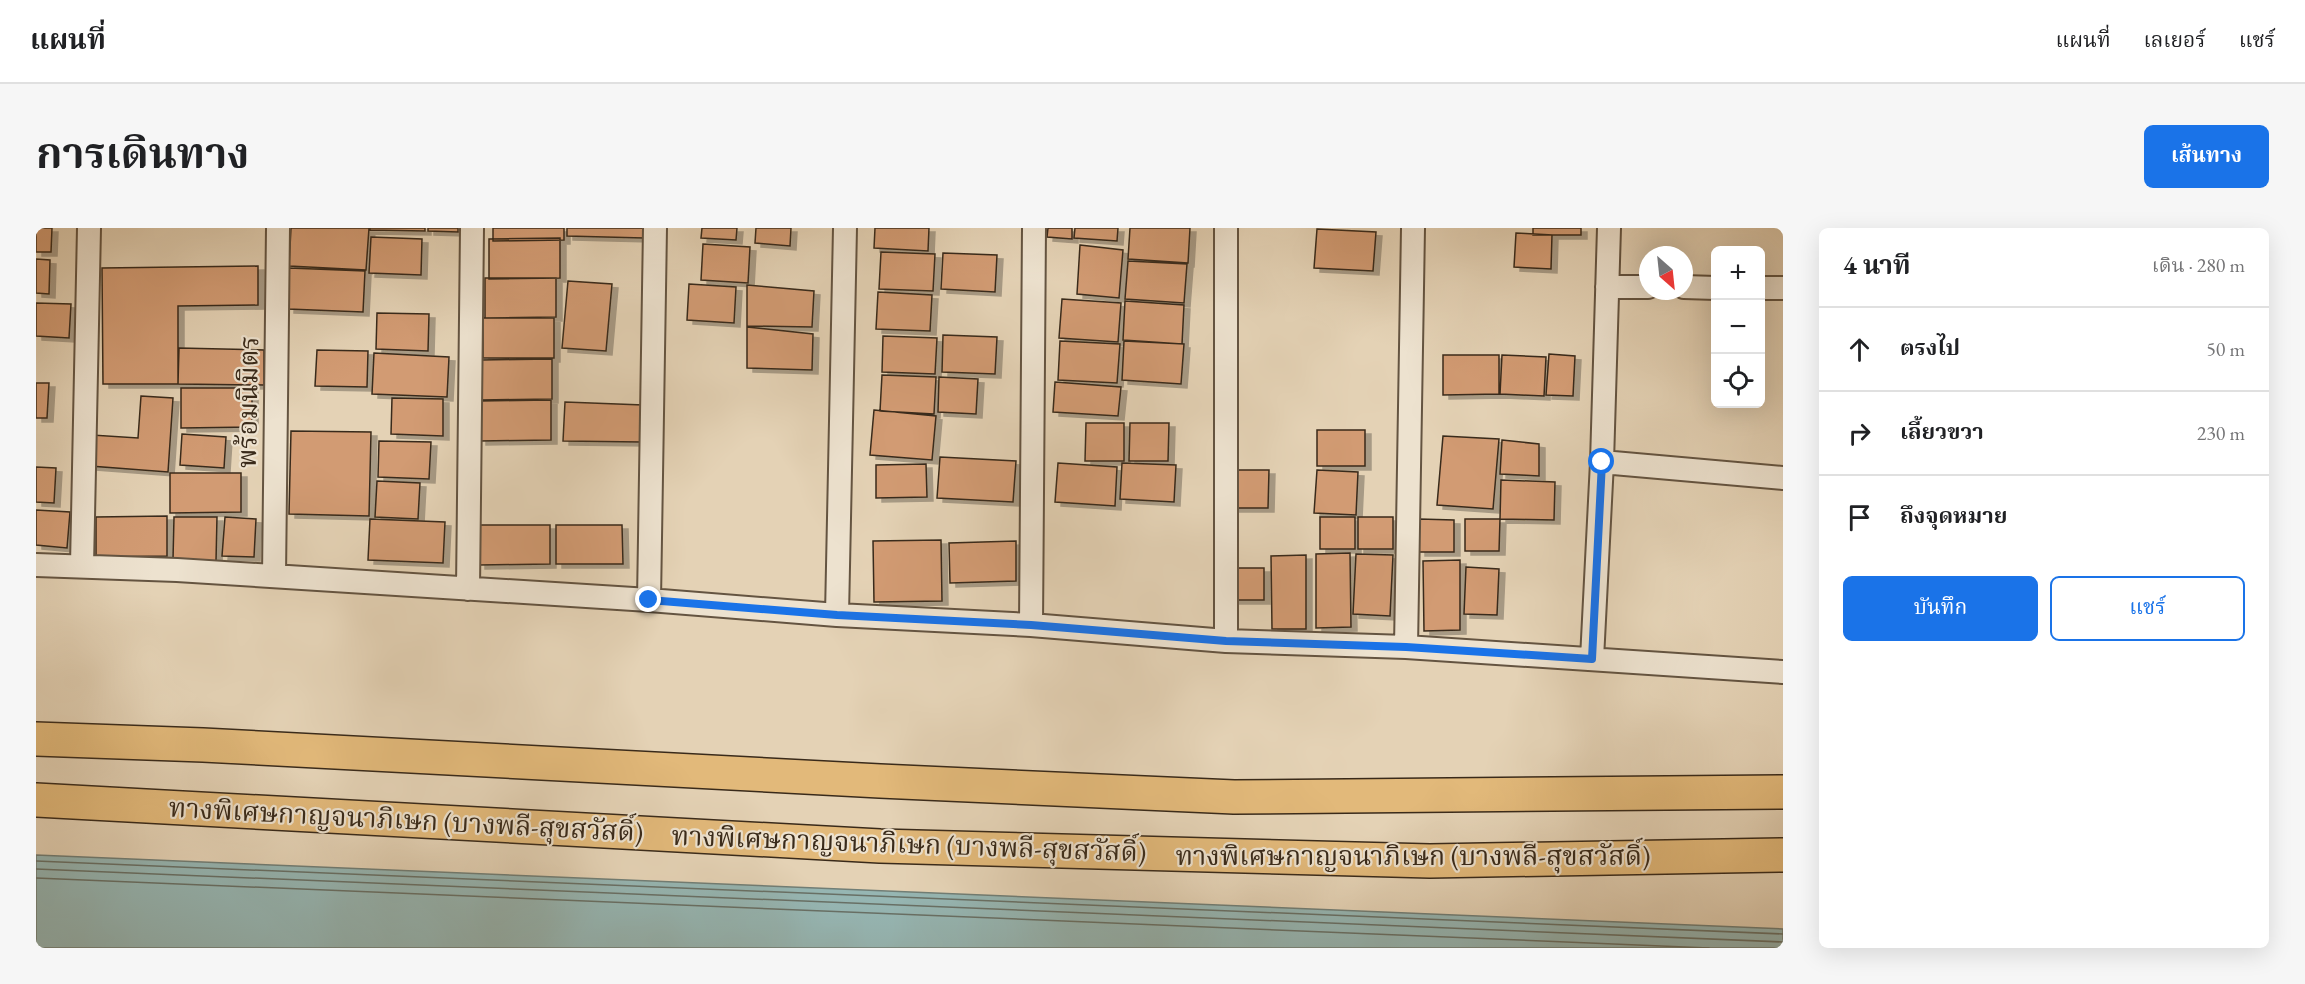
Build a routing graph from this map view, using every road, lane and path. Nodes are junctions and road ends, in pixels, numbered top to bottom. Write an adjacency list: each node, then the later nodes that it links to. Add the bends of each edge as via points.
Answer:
1 (89, 228): 19 (street)
2 (278, 228): 20 (street, พร้อมนิมิตร)
3 (472, 228): 21 (street)
4 (655, 228): 22 (street)
5 (845, 228): 23 (street)
6 (1034, 228): 24 (street)
7 (1226, 228): 25 (street)
8 (1413, 228): 26 (street)
9 (1608, 228): 10 (street)
10 (1607, 287): 11 (street); 16 (street)
11 (1639, 287)
12 (1693, 287): 13 (street)
13 (1711, 288)
14 (1765, 288): 15 (street)
15 (1783, 288)
16 (1602, 462): 17 (street); 27 (street)
17 (1783, 478)
18 (36, 565): 19 (street)
19 (82, 565): 20 (street)
20 (274, 576): 21 (street)
21 (468, 589): 22 (street)
22 (649, 600): 23 (street)
23 (837, 615): 24 (street)
24 (1031, 625): 25 (street)
25 (1226, 641): 26 (street)
26 (1406, 647): 27 (street)
27 (1592, 659): 28 (street)
28 (1783, 672)
29 (36, 739): 30 (highway, via 1234,796)
30 (1783, 792)
31 (36, 800): 32 (highway, ทางพิเศษกาญจนาภิเษก (บางพลี-สุขสวัสดิ์), via 880,846 1430,861)
32 (1783, 855)

